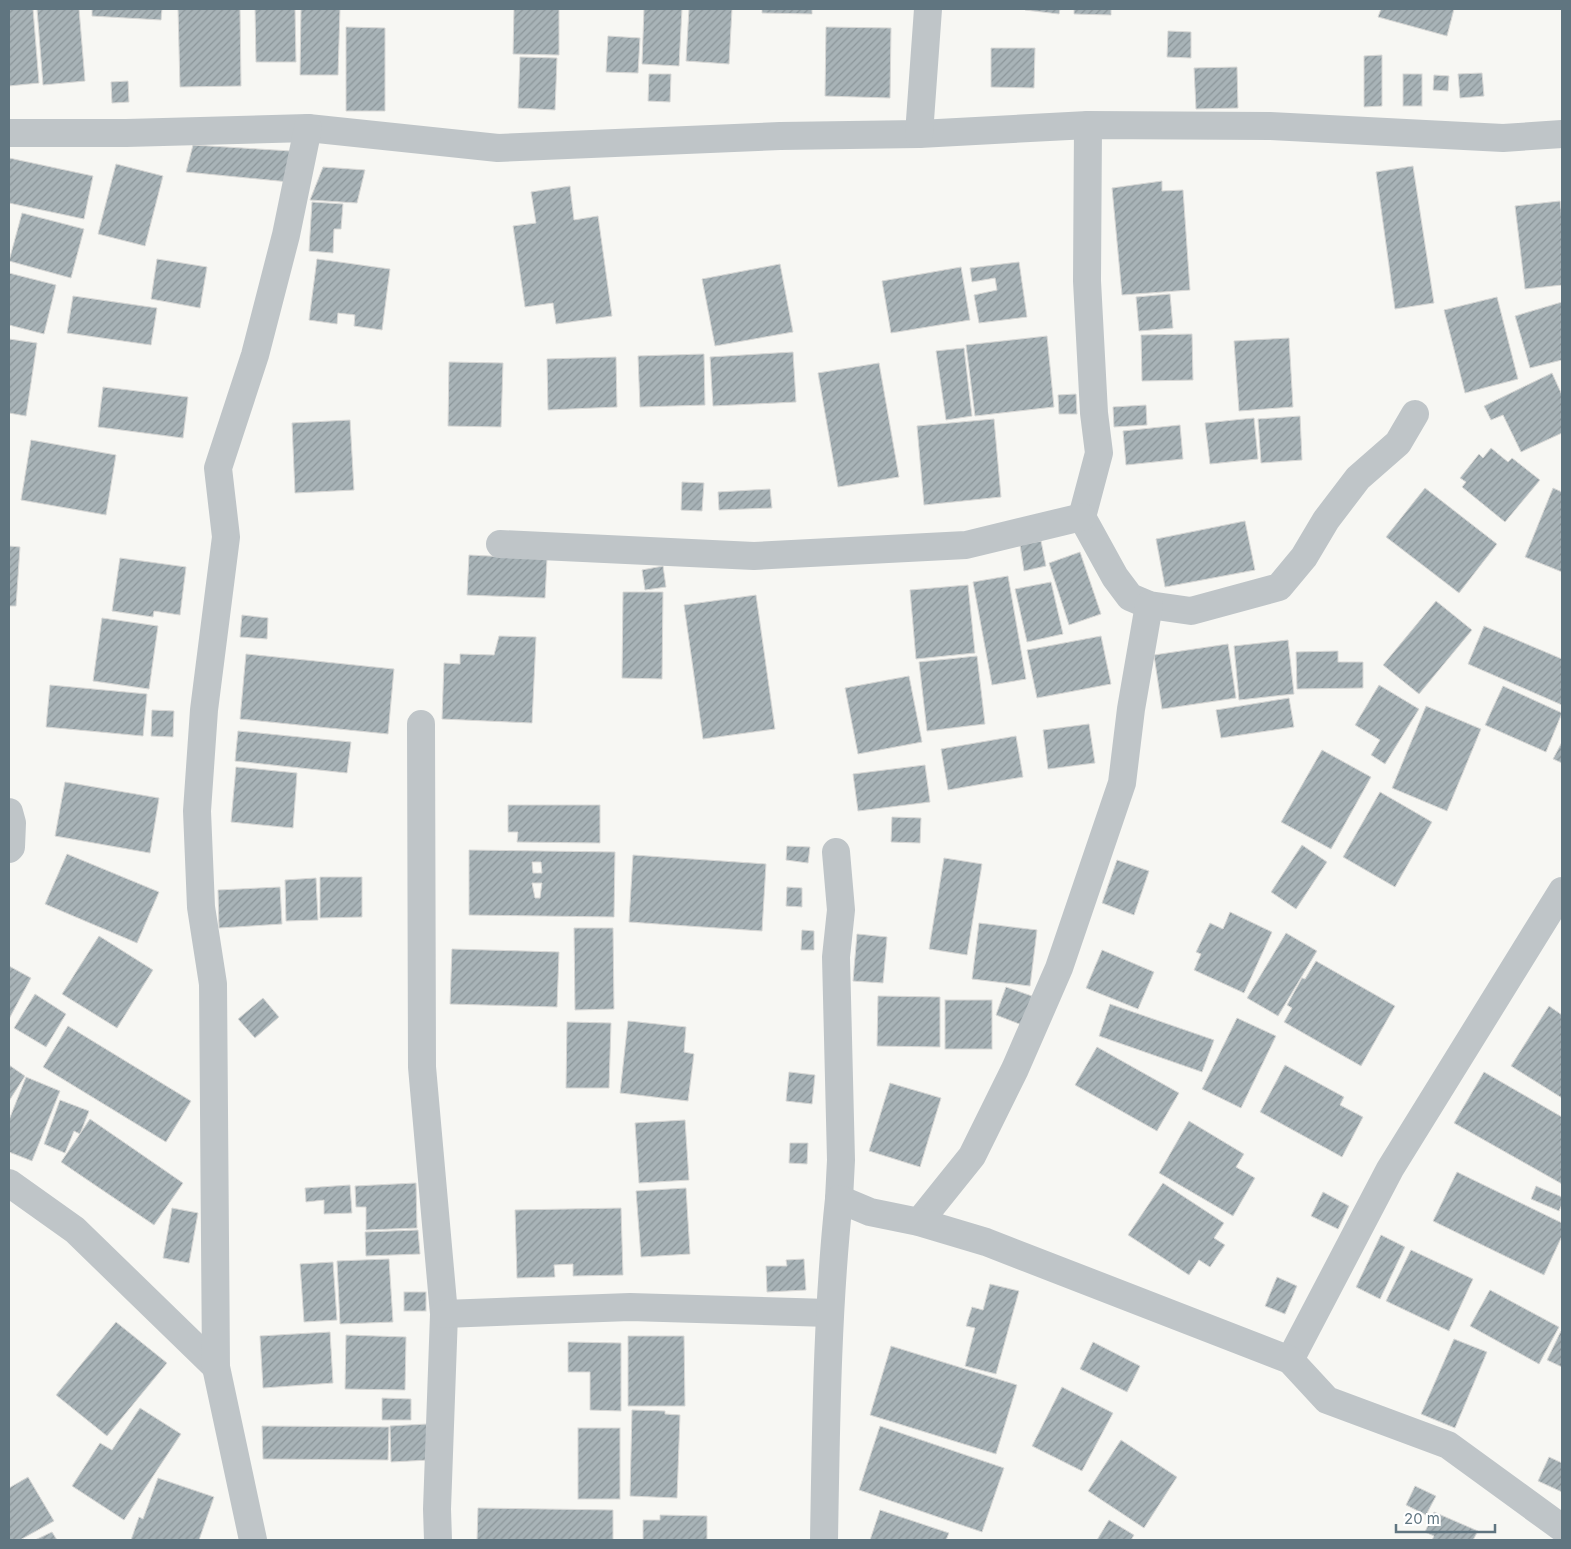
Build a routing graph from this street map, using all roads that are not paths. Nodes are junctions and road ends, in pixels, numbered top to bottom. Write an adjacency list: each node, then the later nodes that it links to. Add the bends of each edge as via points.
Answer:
1 (928, 9): 5 (street)
2 (1088, 125): 5 (street); 6 (street, via 1270,126 1503,138); 8 (street, via 1087,281 1099,453)
3 (308, 128): 4 (street); 5 (street, via 498,148 780,136); 22 (street, via 258,346 218,468 226,538 204,710 197,811 201,907 213,984)
4 (9, 133)
5 (920, 134)
6 (1562, 134)
7 (1415, 414): 10 (street, via 1398,443 1358,478 1326,520 1304,557 1279,587 1191,610)
8 (1082, 517): 9 (street, via 966,545 754,556); 10 (street, via 1115,577 1130,597)
9 (500, 544)
10 (1149, 605): 18 (street, via 1122,783 1059,968 972,1156)
11 (421, 724): 20 (street, via 422,1066)
12 (9, 812): 13 (street, via 12,823)
13 (9, 849)
14 (836, 852): 17 (street, via 841,910 836,957 841,1160)
15 (1562, 892): 21 (street, via 1390,1169)
16 (9, 1183): 22 (street, via 75,1230)
17 (838, 1199): 18 (street, via 870,1212); 19 (street)
18 (919, 1222): 21 (street, via 986,1242)
19 (829, 1313): 20 (street, via 630,1307); 26 (street)
20 (444, 1314): 25 (street)
21 (1290, 1360): 23 (street, via 1327,1400 1448,1445)
22 (216, 1367): 24 (street)
23 (1562, 1528)
24 (253, 1540)
25 (438, 1540)
26 (824, 1540)

